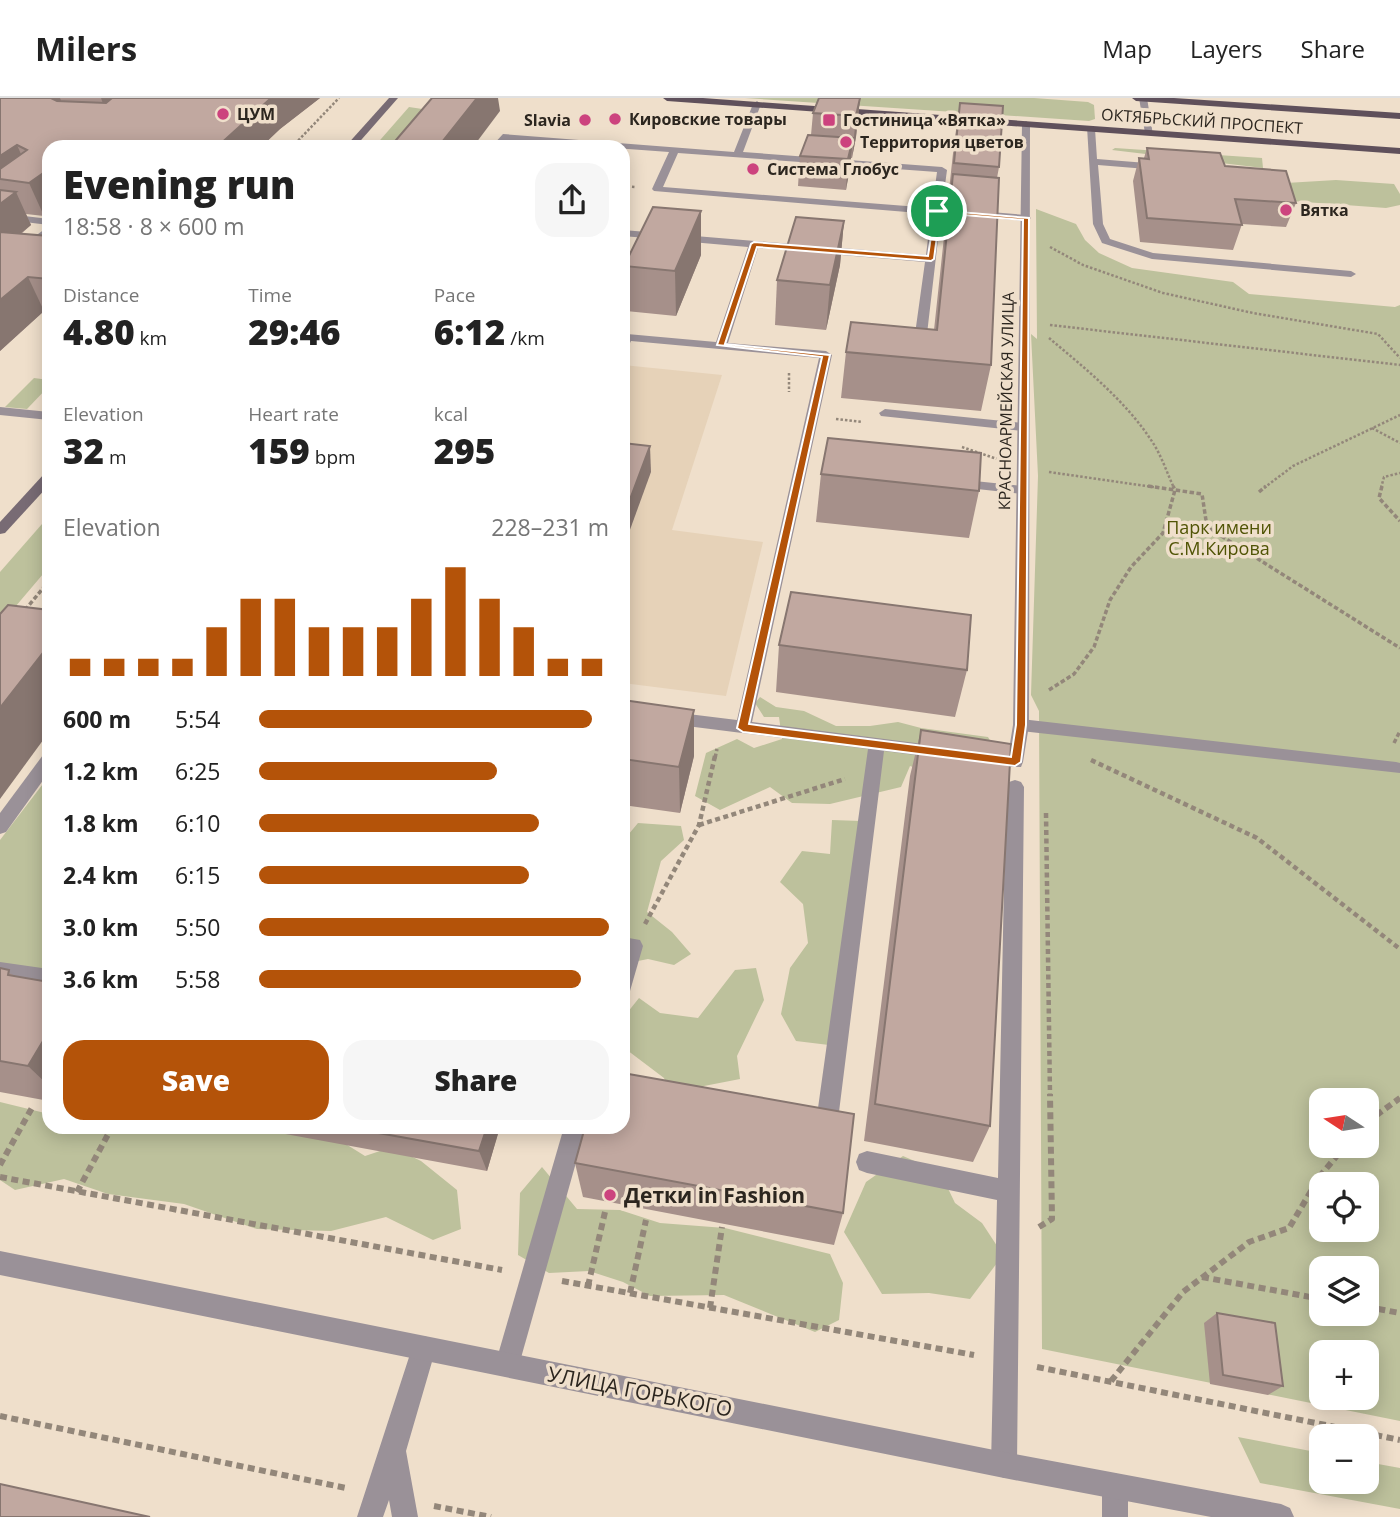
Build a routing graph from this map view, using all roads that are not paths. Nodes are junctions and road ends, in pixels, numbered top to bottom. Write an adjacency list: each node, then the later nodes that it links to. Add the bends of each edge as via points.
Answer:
1 (394, 98): 10 (main road)
2 (667, 98): 5 (main road, ОКТЯБРЬСКИЙ ПРОСПЕКТ)
3 (1136, 98): 4 (main road, ОКТЯБРЬСКИЙ ПРОСПЕКТ)
4 (1143, 98): 6 (main road, ОКТЯБРЬСКИЙ ПРОСПЕКТ); 9 (street)
5 (757, 104): 7 (main road, ОКТЯБРЬСКИЙ ПРОСПЕКТ); 16 (street)
6 (1400, 116)
7 (1027, 124): 8 (main road, ОКТЯБРЬСКИЙ ПРОСПЕКТ); 21 (street, КРАСНОАРМЕЙСКАЯ УЛИЦА)
8 (1090, 129): 9 (main road, ОКТЯБРЬСКИЙ ПРОСПЕКТ); 17 (street)
9 (1150, 133): 15 (main road, ОКТЯБРЬСКИЙ ПРОСПЕКТ)
10 (356, 140)
11 (501, 140): 12 (street)
12 (543, 140)
13 (630, 147): 14 (street)
14 (675, 150): 16 (street); 19 (street, via 657,189)
15 (1400, 151)
16 (737, 155): 19 (street, via 942,170)
17 (1093, 162): 18 (street); 28 (street, via 1098,224 1106,241 1152,256)
18 (1176, 168)
19 (937, 211): 21 (street); 27 (street)
20 (0, 216): 22 (street)
21 (1026, 218): 35 (street, КРАСНОАРМЕЙСКАЯ УЛИЦА)
22 (42, 221)
23 (630, 234): 25 (street)
24 (42, 235): 26 (street, via 27,247)
25 (754, 244): 27 (street); 31 (street)
26 (42, 248)
27 (931, 259): 29 (street)
28 (1351, 274)
29 (921, 334)
30 (630, 337): 31 (street)
31 (721, 345): 42 (street, via 826,355)
32 (0, 411): 34 (street)
33 (885, 413): 35 (street)
34 (42, 415)
35 (1023, 426): 38 (street, КРАСНОАРМЕЙСКАЯ УЛИЦА)
36 (940, 481): 38 (street)
37 (42, 485): 39 (main road)
38 (1021, 490): 41 (street, КРАСНОАРМЕЙСКАЯ УЛИЦА)
39 (0, 530)
40 (630, 713): 42 (street)
41 (1021, 725): 45 (street, КРАСНОАРМЕЙСКАЯ УЛИЦА); 46 (street)
42 (743, 728): 43 (street)
43 (877, 744): 44 (street); 52 (street, via 827,1120)
44 (951, 754)
45 (1009, 761)
46 (1396, 768)
47 (42, 769): 49 (street)
48 (1015, 787): 55 (street)
49 (0, 827)
50 (0, 970): 51 (street)
51 (42, 977)
52 (800, 1115)
53 (573, 1134): 58 (street)
54 (867, 1162): 55 (street)
55 (1009, 1191): 59 (street)
56 (0, 1263): 57 (street, УЛИЦА ГОРЬКОГО)
57 (424, 1348): 58 (street, УЛИЦА ГОРЬКОГО); 61 (street, via 393,1451)
58 (507, 1365): 59 (street, УЛИЦА ГОРЬКОГО)
59 (1004, 1465): 60 (street, УЛИЦА ГОРЬКОГО)
60 (1115, 1486): 62 (street); 63 (street, УЛИЦА ГОРЬКОГО)
61 (388, 1507)
62 (1115, 1517)
63 (1281, 1517)

